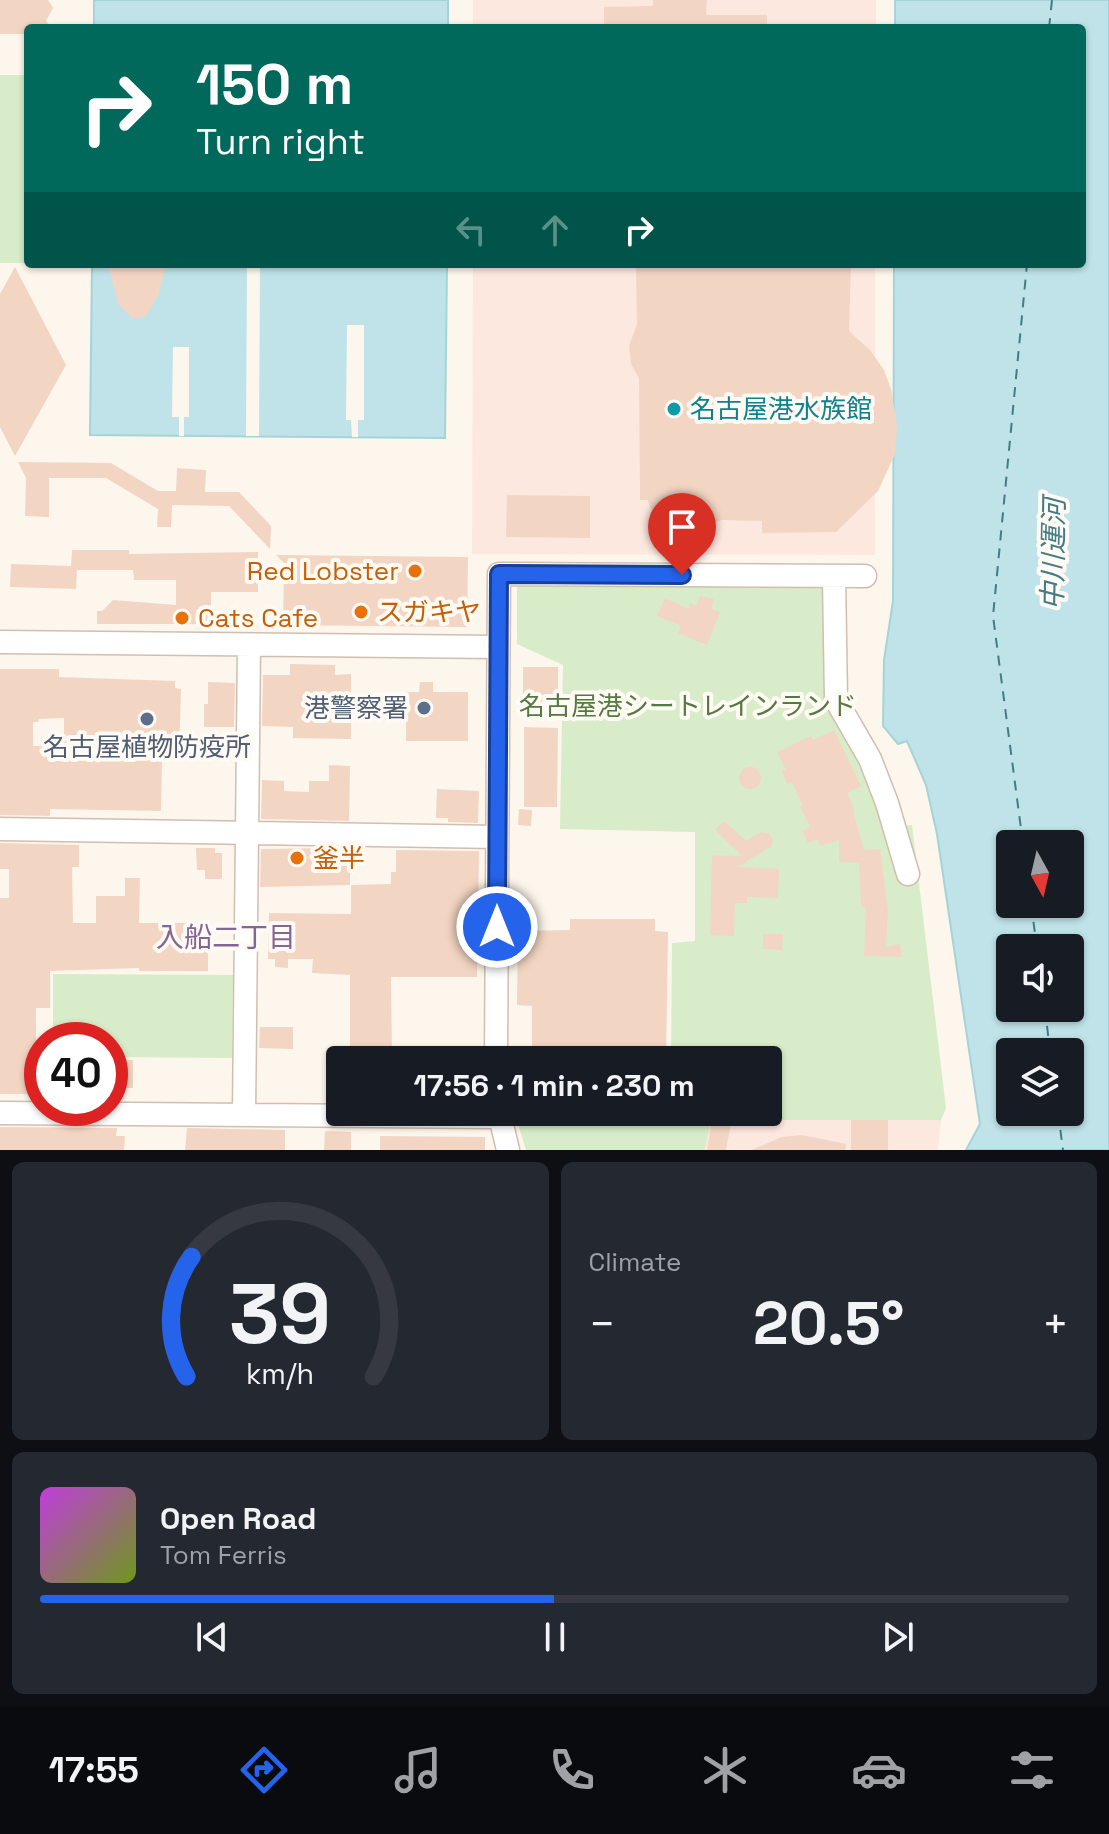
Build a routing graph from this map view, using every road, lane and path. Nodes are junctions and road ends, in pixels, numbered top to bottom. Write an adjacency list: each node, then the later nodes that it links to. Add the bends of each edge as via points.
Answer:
1 (834, 576): 2 (street); 5 (street, via 499,574); 9 (street, via 836,700 870,759)
2 (865, 576)
3 (0, 642): 4 (street)
4 (249, 645): 5 (street); 7 (street)
5 (498, 647): 8 (street)
6 (0, 829): 7 (street)
7 (247, 833): 8 (street); 12 (street)
8 (497, 837): 10 (street)
9 (908, 874)
10 (496, 1046)
11 (0, 1113): 12 (street)
12 (244, 1115): 13 (street)
13 (326, 1115)
14 (502, 1126): 15 (street)
15 (508, 1150)

